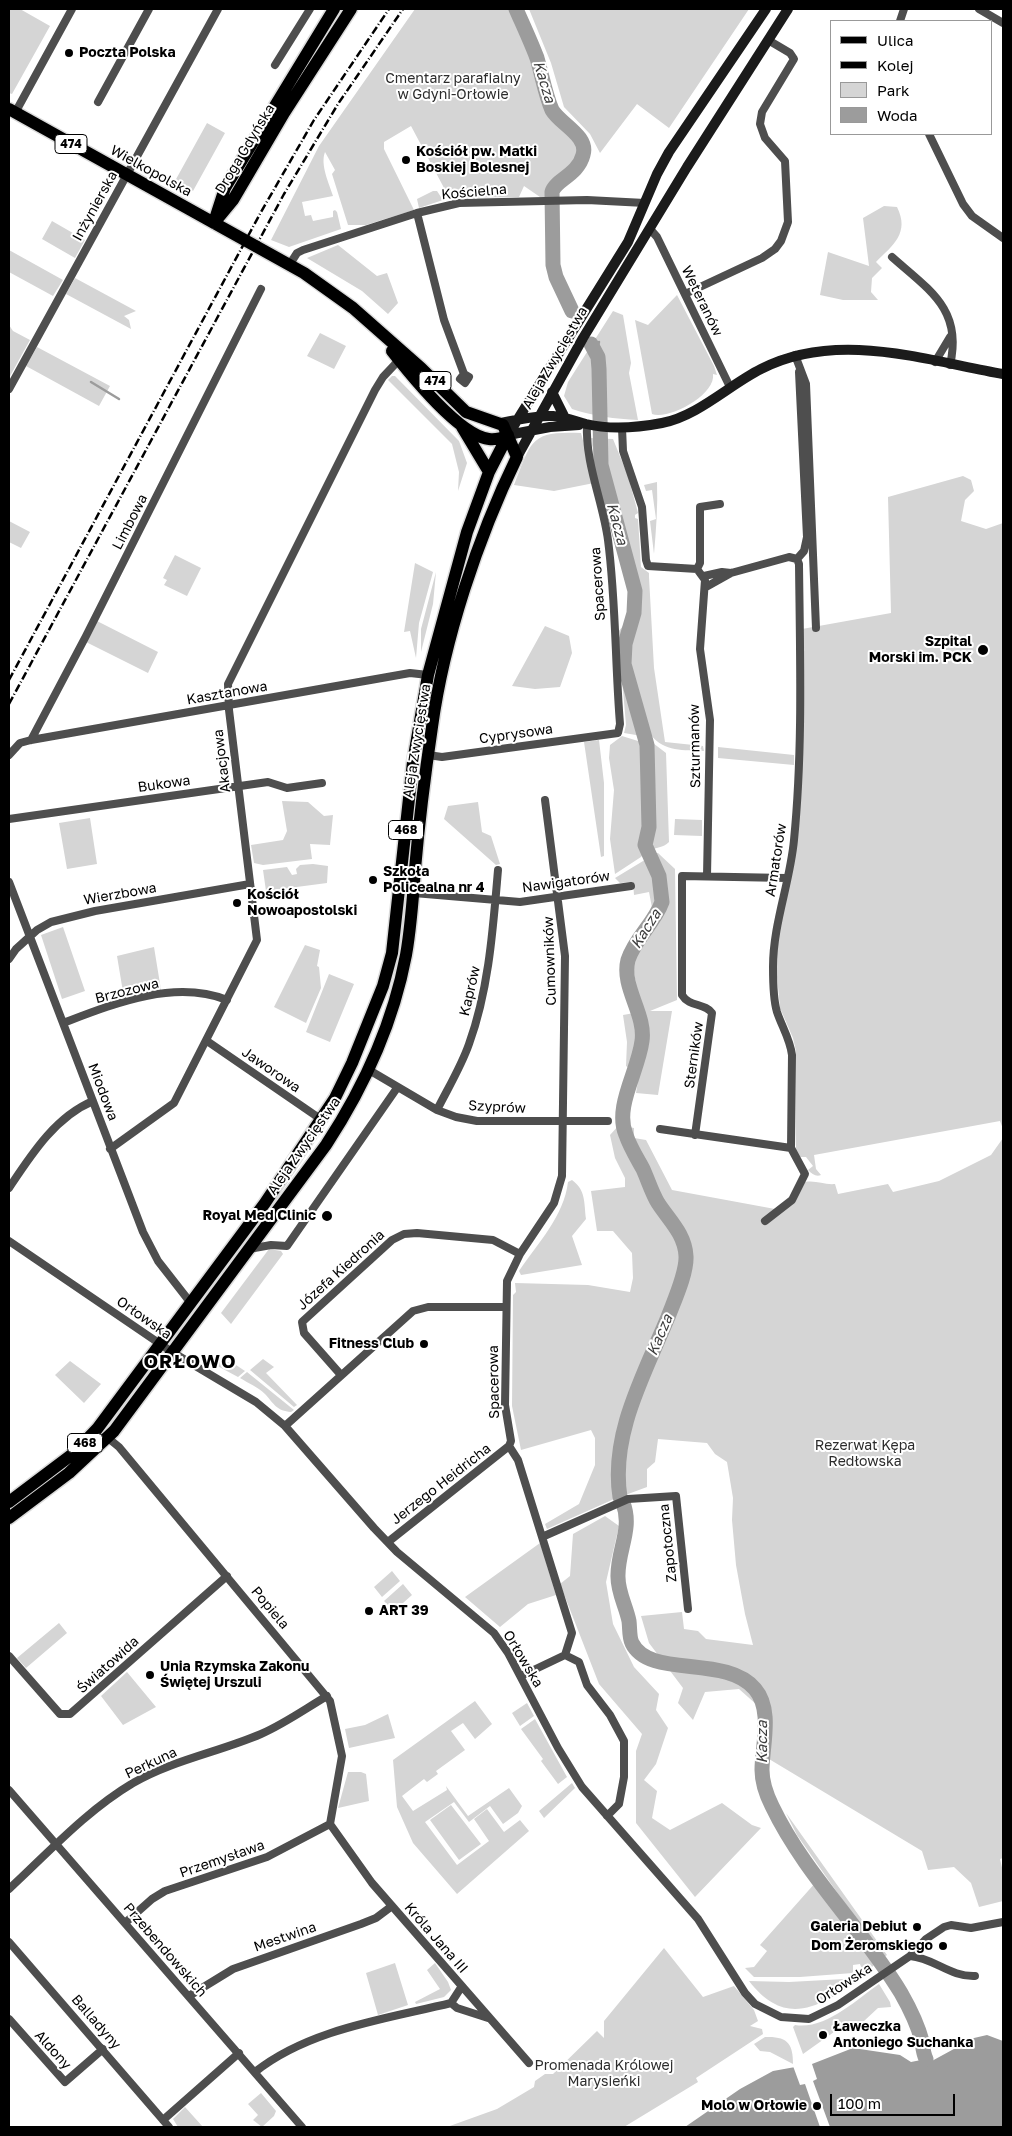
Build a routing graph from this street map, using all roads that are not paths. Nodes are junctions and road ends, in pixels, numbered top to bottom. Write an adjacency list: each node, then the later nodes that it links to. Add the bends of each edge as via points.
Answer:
1 (72, 9): 15 (street)
2 (149, 9): 14 (street)
3 (218, 9): 17 (street, Inżynierska)
4 (310, 9): 13 (street)
5 (334, 9): 20 (main road, Droga Gdyńska, via 222,194)
6 (351, 9): 20 (main road, Droga Gdyńska, via 234,200)
7 (766, 9): 11 (main road, Aleja Zwycięstwa / 468)
8 (788, 9): 12 (main road, Aleja Zwycięstwa / 468)
9 (980, 9): 10 (street)
10 (1003, 23)
11 (752, 30): 12 (main road); 18 (main road, Aleja Zwycięstwa / 468, via 669,152)
12 (768, 40): 21 (main road, Aleja Zwycięstwa / 468); 26 (street, via 794,59 762,112 760,124 764,138 785,161 788,222 781,241 770,254)
13 (275, 66)
14 (98, 102)
15 (12, 111): 17 (main road, Wielkopolska / 474)
16 (929, 135): 22 (street, via 963,204 972,216)
17 (126, 174): 20 (main road, Wielkopolska / 474); 37 (street, Inżynierska)
18 (644, 203): 19 (street, Kościelna, via 557,200 459,203); 41 (main road, Aleja Zwycięstwa / 468, via 628,242)
19 (417, 214): 24 (street, Kościelna, via 303,250); 34 (street, via 444,320)
20 (214, 223): 24 (main road, Wielkopolska / 474)
21 (650, 229): 26 (street, Weteranów, via 657,236); 38 (main road, Aleja Zwycięstwa / 468)
22 (1003, 238)
23 (892, 257): 28 (street, via 942,304 951,320)
24 (290, 264): 27 (main road, Wielkopolska / 474, via 340,297)
25 (261, 289): 62 (street, Limbowa)
26 (685, 294): 36 (street, Weteranów)
27 (375, 329): 30 (main road, Wielkopolska / 474); 42 (main road, Wielkopolska / 474, via 466,412)
28 (952, 330): 31 (street); 32 (street)
29 (795, 355): 31 (main road, via 832,349 859,350); 33 (street); 36 (main road)
30 (399, 360): 44 (main road, Wielkopolska / 474); 60 (street, Akacjowa, via 375,390 234,669 227,691)
31 (935, 362): 32 (main road)
32 (950, 365): 35 (main road)
33 (798, 369): 51 (street, via 806,537 804,551); 53 (street, via 806,384)
34 (464, 374)
35 (1003, 374)
36 (730, 387): 45 (main road, via 695,409 665,422)
37 (9, 389)
38 (552, 392): 39 (main road, Aleja Zwycięstwa / 468); 40 (main road)
39 (538, 416): 40 (main road, Wielkopolska); 41 (main road, Wielkopolska); 46 (main road, Aleja Zwycięstwa / 468)
40 (565, 418): 43 (main road, Wielkopolska)
41 (518, 420): 42 (main road, Wielkopolska / 474); 46 (main road); 47 (main road, Aleja Zwycięstwa / 468)
42 (500, 423): 47 (main road)
43 (588, 424): 45 (main road); 46 (main road); 61 (street, Spacerowa, via 586,443 604,516 610,558 620,724 618,733)
44 (461, 425): 47 (main road, Wielkopolska / 474, via 488,439); 49 (main road, Wielkopolska / 474)
45 (622, 428): 52 (street, via 623,452 642,507 648,566)
46 (531, 430): 47 (main road, 474); 48 (main road, Aleja Zwycięstwa / 468)
47 (508, 436): 48 (main road); 49 (main road, Aleja Zwycięstwa / 468)
48 (517, 458): 64 (main road, Aleja Zwycięstwa / 468, via 485,529 463,598 437,696)
49 (489, 472): 59 (main road, Aleja Zwycięstwa / 468, via 460,554)
50 (720, 504): 52 (street, via 700,507 700,563)
51 (796, 559): 54 (street, Armatorów); 55 (street)
52 (697, 569): 56 (street)
53 (814, 571): 54 (street); 58 (street)
54 (799, 572): 71 (street, Armatorów, via 796,813 794,843)
55 (731, 573): 56 (street); 57 (street)
56 (704, 576): 57 (street, Szturmanów)
57 (706, 587): 70 (street, Szturmanów, via 700,649 710,720)
58 (816, 628)
59 (428, 675): 60 (street, Kasztanowa, via 410,673); 87 (main road, Aleja Zwycięstwa / 468, via 413,762 395,937 388,970 352,1063)
60 (228, 706): 62 (street, Kasztanowa); 66 (street, Akacjowa)
61 (606, 734): 64 (street, Cyprysowa, via 442,757)
62 (31, 740): 63 (street, Limbowa, via 20,743)
63 (9, 755)
64 (428, 755): 75 (main road, Aleja Zwycięstwa / 468)
65 (322, 783): 66 (street, Bukowa, via 287,788 268,782)
66 (237, 786): 68 (street, Bukowa); 73 (street, Akacjowa)
67 (545, 800): 76 (street, Cumowników)
68 (9, 819)
69 (498, 870): 77 (street, Kaprów)
70 (707, 876): 71 (street); 91 (street, Sterników, via 682,876 682,995 690,1003 708,1008 712,1013)
71 (786, 878): 92 (street, Armatorów, via 773,965 776,1010 791,1044)
72 (9, 882): 78 (street, Miodowa)
73 (250, 884): 78 (street, Wierzbowa, via 76,915 43,925); 80 (street, Akacjowa, via 257,940)
74 (631, 886): 76 (street, Nawigatorów)
75 (414, 893): 77 (street, Nawigatorów); 83 (main road, Aleja Zwycięstwa / 468, via 397,995)
76 (559, 897): 77 (street, Nawigatorów, via 520,902); 89 (street, Cumowników, via 565,956)
77 (496, 900): 86 (street, Kaprów, via 490,960 469,1044)
78 (30, 936): 79 (street, Wierzbowa); 81 (street, Miodowa)
79 (9, 959)
80 (227, 1000): 81 (street, Brzozowa, via 196,993 158,995 118,1003); 82 (street, Akacjowa)
81 (63, 1023): 85 (street, Miodowa)
82 (207, 1041): 87 (street, Jaworowa); 93 (street, Akacjowa, via 174,1103)
83 (369, 1070): 84 (street, Szyprów); 97 (main road, Aleja Zwycięstwa / 468, via 326,1145)
84 (398, 1088): 86 (street, Szyprów); 97 (street, via 287,1246)
85 (93, 1101): 93 (street, Miodowa); 94 (street, via 52,1130)
86 (437, 1110): 89 (street, Szyprów, via 456,1118 477,1121)
87 (322, 1120): 99 (main road, Aleja Zwycięstwa / 468, via 265,1203)
88 (608, 1121): 89 (street, Szyprów)
89 (564, 1122): 98 (street, Spacerowa, via 560,1189)
90 (660, 1129): 91 (street)
91 (695, 1135): 92 (street)
92 (791, 1148): 95 (street, via 805,1174 792,1200)
93 (110, 1149): 99 (street, Miodowa, via 153,1253)
94 (9, 1188)
95 (765, 1220)
96 (9, 1241): 101 (street, Orłowska)
97 (249, 1249): 102 (main road, Aleja Zwycięstwa / 468)
98 (520, 1254): 100 (street, Spacerowa, via 509,1272); 103 (street, Józefa Kiedronia, via 493,1240 411,1233 398,1236 302,1322 304,1333)
99 (190, 1302): 101 (main road, Aleja Zwycięstwa / 468)
100 (505, 1307): 103 (street, via 413,1311); 106 (street, Spacerowa, via 505,1405)
101 (160, 1343): 102 (street, Orłowska); 107 (main road, Aleja Zwycięstwa / 468, via 86,1441)
102 (172, 1352): 104 (street, Orłowska, via 256,1402); 105 (main road, Aleja Zwycięstwa / 468)
103 (341, 1375): 104 (street)
104 (285, 1426): 110 (street, Orłowska)
105 (108, 1438): 108 (main road, Aleja Zwycięstwa / 468, via 69,1473); 111 (street, Popiela)
106 (509, 1446): 109 (street, Spacerowa, via 518,1460); 110 (street, Jerzego Heidricha)
107 (9, 1502)
108 (9, 1518)
109 (542, 1537): 112 (street, Zapotoczna, via 628,1498 676,1496); 113 (street, Spacerowa, via 571,1628)
110 (388, 1542): 115 (street, Orłowska, via 494,1633)
111 (227, 1576): 114 (street, Światowida, via 70,1714 60,1714); 116 (street, Popiela)
112 (688, 1609)
113 (565, 1655): 115 (street); 118 (street, via 579,1662 587,1685 610,1714 624,1741 624,1777 619,1804)
114 (9, 1656)
115 (521, 1676): 118 (street, Orłowska, via 566,1762)
116 (327, 1696): 119 (street, Popiela, via 342,1756); 120 (street, Perkuna, via 261,1734 168,1766 133,1783)
117 (9, 1790): 120 (street, Przebendowskich)
118 (607, 1816): 126 (street, Orłowska, via 698,1919 745,1993 764,2010 787,2018 809,2019 832,2009)
119 (330, 1824): 122 (street, Króla Jana III); 124 (street, Przemysława, via 267,1858 165,1891)
120 (56, 1844): 121 (street, Perkuna); 124 (street, Przebendowskich)
121 (9, 1889)
122 (392, 1906): 128 (street, Króla Jana III); 129 (street, Mestwina, via 361,1924 233,1969)
123 (1003, 1922): 126 (street, Orłowska, via 971,1928 944,1927 926,1939)
124 (125, 1923): 129 (street, Przebendowskich)
125 (9, 1942): 133 (street, Balladyny)
126 (910, 1956): 127 (street, via 920,1957 954,1974)
127 (975, 1976)
128 (462, 1986): 130 (street); 131 (street, Króla Jana III)
129 (189, 1996): 134 (street, Przebendowskich)
130 (451, 2003): 131 (street); 136 (street, via 342,2031 285,2053)
131 (488, 2018): 135 (street, Króla Jana III)
132 (9, 2019): 133 (street, Aldony, via 65,2082)
133 (103, 2049): 137 (street, Balladyny)
134 (239, 2053): 136 (street, Przebendowskich); 137 (street)
135 (529, 2063)
136 (255, 2072): 139 (street, Przebendowskich)
137 (163, 2120): 138 (street, Balladyny)
138 (169, 2127)
139 (302, 2127)

